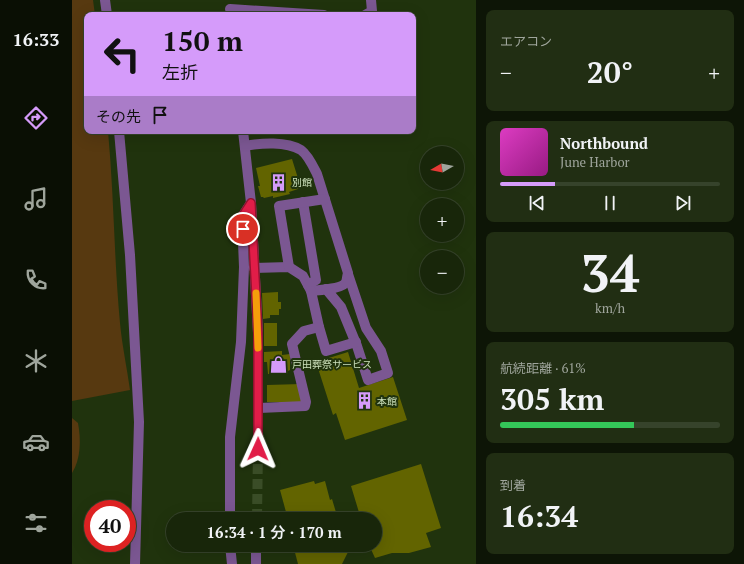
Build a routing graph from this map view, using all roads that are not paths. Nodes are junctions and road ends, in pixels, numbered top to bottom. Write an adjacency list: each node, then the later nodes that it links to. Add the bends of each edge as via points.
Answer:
1 (105, 0): 4 (street)
2 (371, 0): 6 (street)
3 (229, 8): 5 (street)
4 (107, 12)
5 (283, 12)
6 (370, 12)
7 (119, 134): 25 (street, via 130,255 139,422)
8 (243, 134): 9 (street)
9 (245, 146): 10 (street, via 263,143 301,150 317,174); 12 (street)
10 (325, 199): 11 (street); 15 (street)
11 (303, 202): 13 (street, via 279,206); 16 (street, via 316,280)
12 (251, 203): 14 (street); 22 (street, via 242,217 244,267 241,342 230,437)
13 (288, 267): 14 (street); 16 (street, via 303,276)
14 (254, 268): 20 (street, via 258,333)
15 (348, 272): 17 (street, via 344,285); 19 (street, via 366,328 381,352 388,373 368,380)
16 (309, 288): 17 (street); 18 (street)
17 (326, 289): 19 (street, via 341,307)
18 (318, 327): 19 (street, via 326,351); 20 (street, via 304,331 292,344 305,406)
19 (356, 342)
20 (258, 408): 21 (street)
21 (258, 449)
22 (230, 512)
23 (231, 552): 26 (street)
24 (256, 552): 27 (street)
25 (135, 564)
26 (232, 564)
27 (256, 564)

